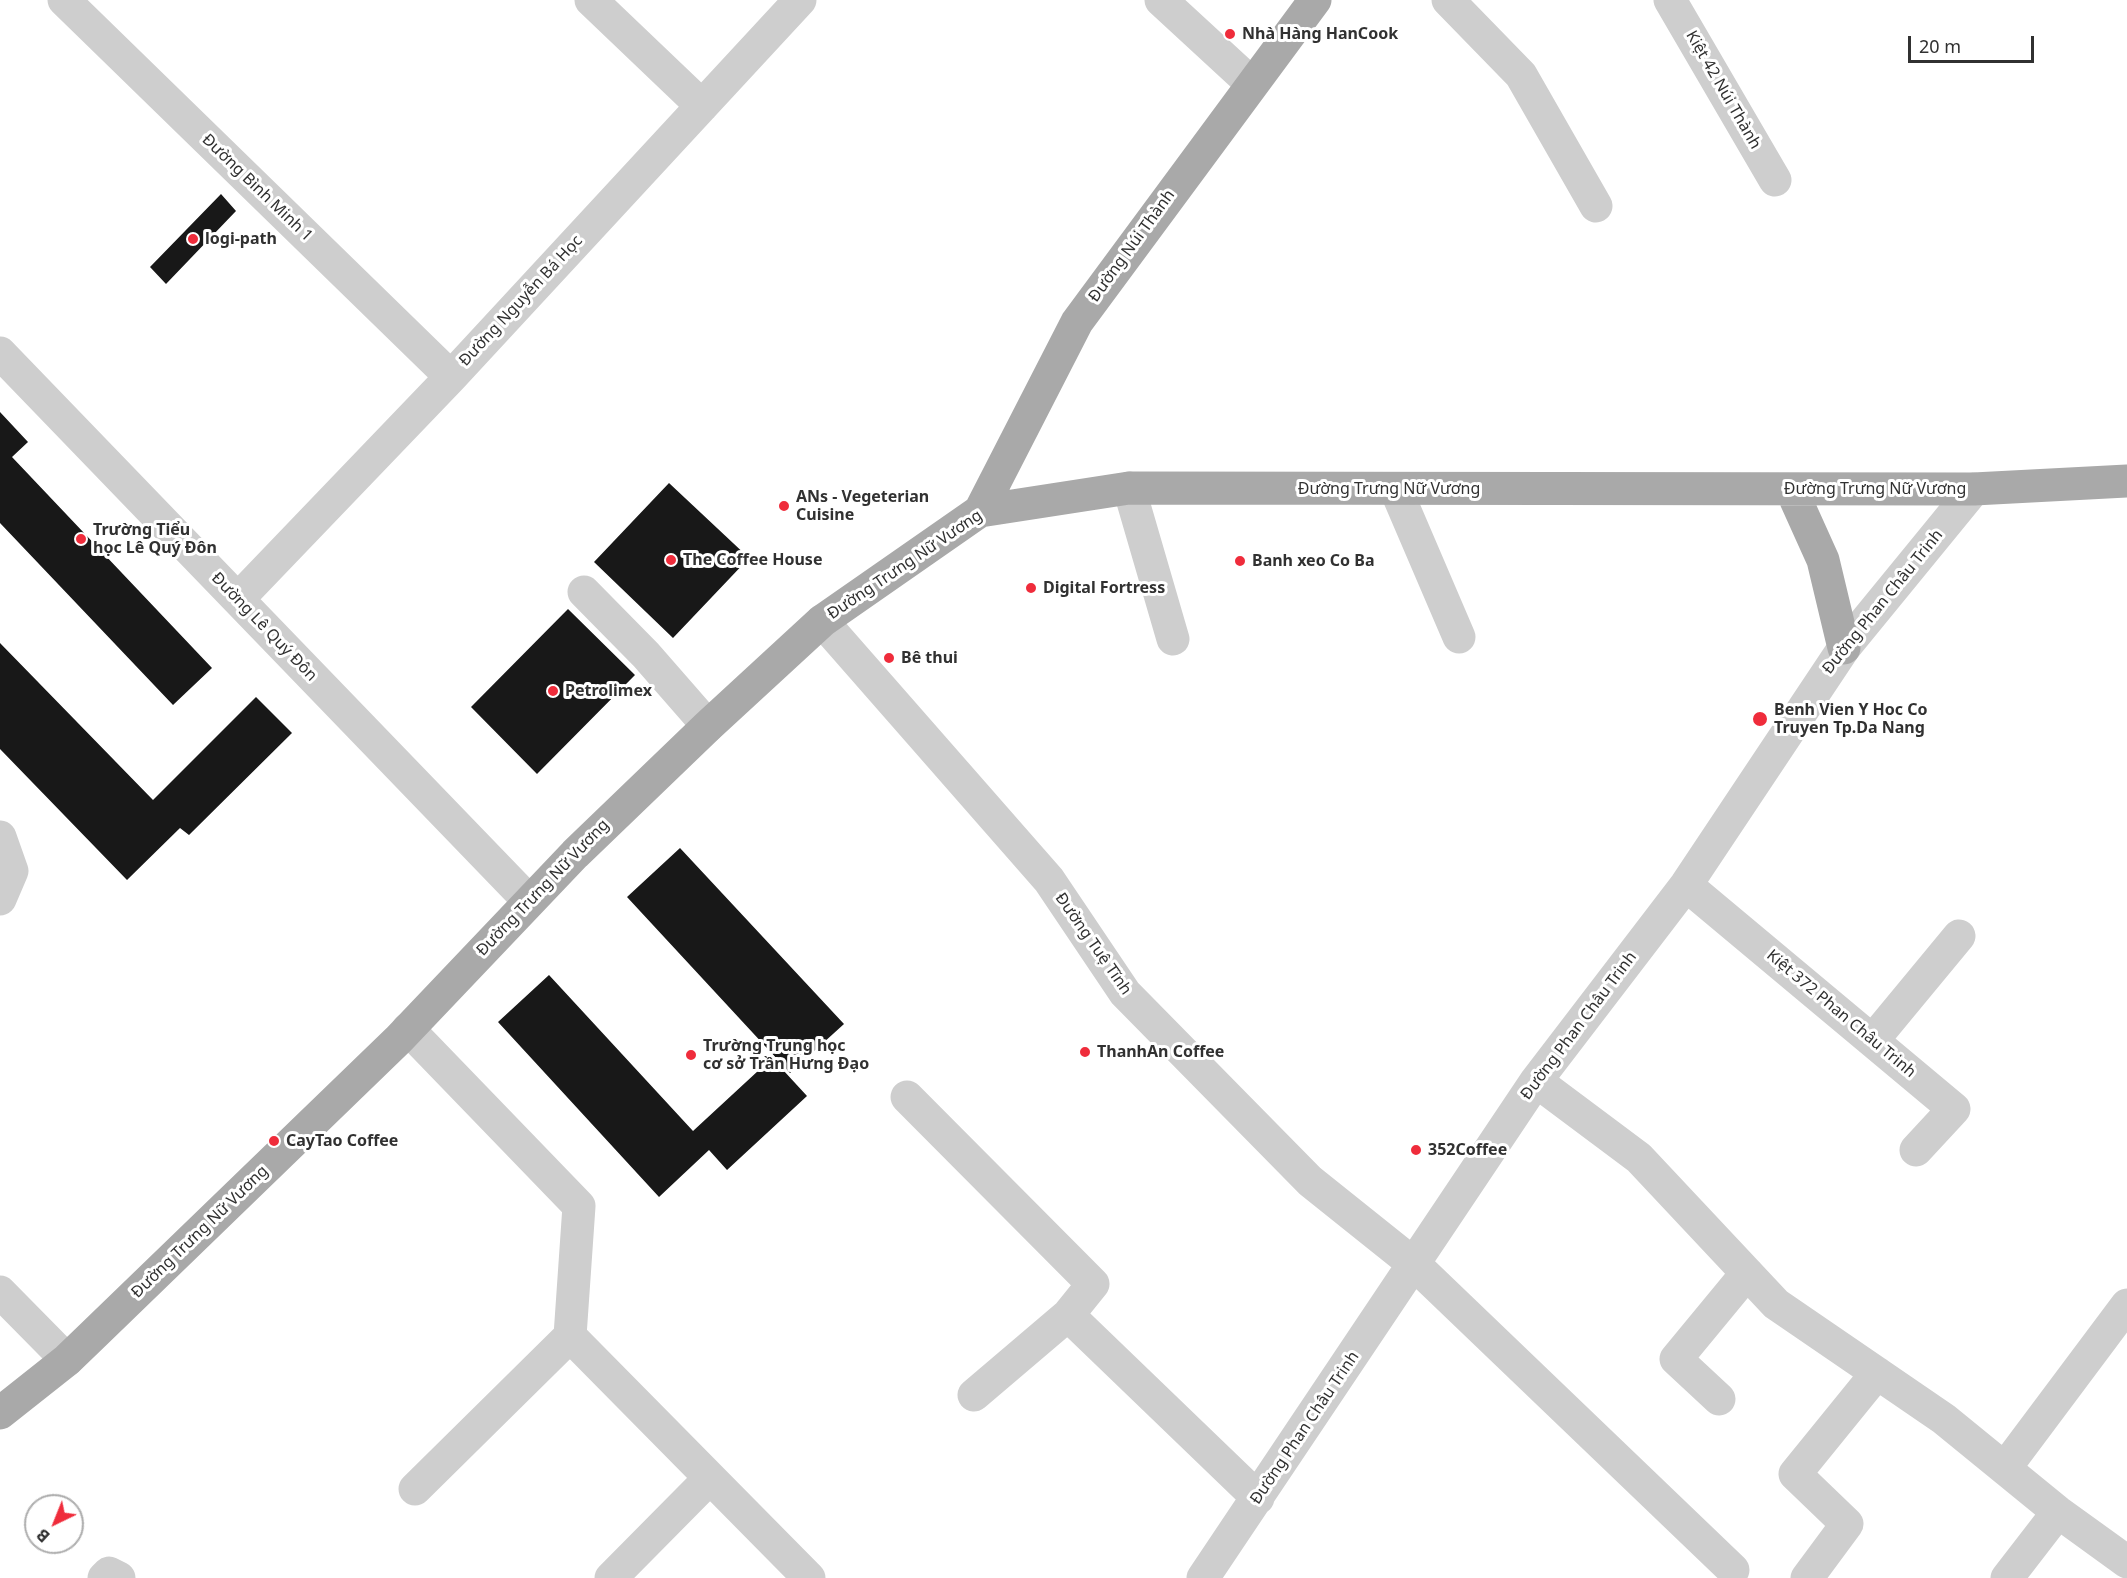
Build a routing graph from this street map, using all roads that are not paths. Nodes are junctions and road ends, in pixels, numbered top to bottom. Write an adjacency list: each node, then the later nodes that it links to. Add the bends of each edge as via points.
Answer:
1 (591, 0): 9 (street)
2 (800, 0): 9 (street, Đường Nguyễn Bá Học)
3 (1161, 0): 8 (street)
4 (1315, 0): 8 (main road, Đường Núi Thành)
5 (1448, 0): 11 (street, via 1521,75)
6 (1670, 0): 10 (street, Kiệt 42 Núi Thành)
7 (67, 1): 13 (street, Đường Bình Minh 1)
8 (1251, 83): 19 (main road, Đường Núi Thành, via 1077,322)
9 (702, 106): 13 (street, Đường Nguyễn Bá Học)
10 (1775, 180)
11 (1596, 206)
12 (0, 353): 21 (street, Đường Lê Quý Đôn)
13 (451, 376): 21 (street, Đường Nguyễn Bá Học)
14 (2127, 481): 17 (main road, Đường Trưng Nữ Vương)
15 (1130, 488): 18 (main road, Đường Trưng Nữ Vương); 19 (main road, Đường Trưng Nữ Vương); 24 (street)
16 (1791, 489): 17 (main road, Đường Trưng Nữ Vương); 18 (main road, Đường Trưng Nữ Vương); 25 (main road, via 1822,560)
17 (1974, 489): 25 (street, Đường Phan Châu Trinh)
18 (1396, 490): 23 (street)
19 (980, 511): 22 (main road, Đường Trưng Nữ Vương)
20 (584, 592): 26 (street)
21 (238, 600): 30 (street, Đường Lê Quý Đôn)
22 (822, 621): 26 (main road, Đường Trưng Nữ Vương); 37 (street, Đường Tuệ Tĩnh, via 1049,880 1125,993 1310,1181)
23 (1459, 637)
24 (1173, 639)
25 (1844, 648): 28 (street, Đường Phan Châu Trinh)
26 (708, 726): 30 (main road, Đường Trưng Nữ Vương)
27 (0, 837): 29 (street, via 12,871)
28 (1686, 885): 33 (street, Kiệt 372 Phan Châu Trinh); 34 (street, Đường Phan Châu Trinh)
29 (0, 899)
30 (529, 901): 32 (main road, Đường Trưng Nữ Vương)
31 (1959, 936): 33 (street)
32 (408, 1029): 42 (street, via 579,1206); 43 (main road, Đường Trưng Nữ Vương)
33 (1873, 1040): 36 (street, Kiệt 372 Phan Châu Trinh, via 1954,1109)
34 (1536, 1081): 37 (street, Đường Phan Châu Trinh); 38 (street, via 1639,1158)
35 (908, 1097): 41 (street, via 1093,1284)
36 (1916, 1149)
37 (1415, 1265): 51 (street, Đường Phan Châu Trinh); 54 (street, Đường Tuệ Tĩnh)
38 (1747, 1273): 44 (street, via 1776,1304); 46 (street, via 1676,1359)
39 (0, 1292): 43 (street)
40 (2127, 1305): 48 (street)
41 (1068, 1315): 45 (street); 51 (street)
42 (570, 1336): 49 (street); 50 (street)
43 (67, 1360): 47 (main road, Đường Trưng Nữ Vương)
44 (1876, 1373): 48 (street, via 1944,1419); 60 (street, via 1795,1474 1847,1524)
45 (974, 1395)
46 (1719, 1399)
47 (0, 1413)
48 (2005, 1468): 52 (street)
49 (710, 1478): 57 (street); 58 (street)
50 (415, 1489)
51 (1258, 1498): 59 (street, Đường Phan Châu Trinh)
52 (2058, 1512): 53 (street); 61 (street)
53 (2127, 1562)
54 (1733, 1570)
55 (104, 1578): 56 (street, via 109,1573)
56 (119, 1578)
57 (611, 1578)
58 (809, 1578)
59 (1203, 1578)
60 (1807, 1578)
61 (2007, 1578)

